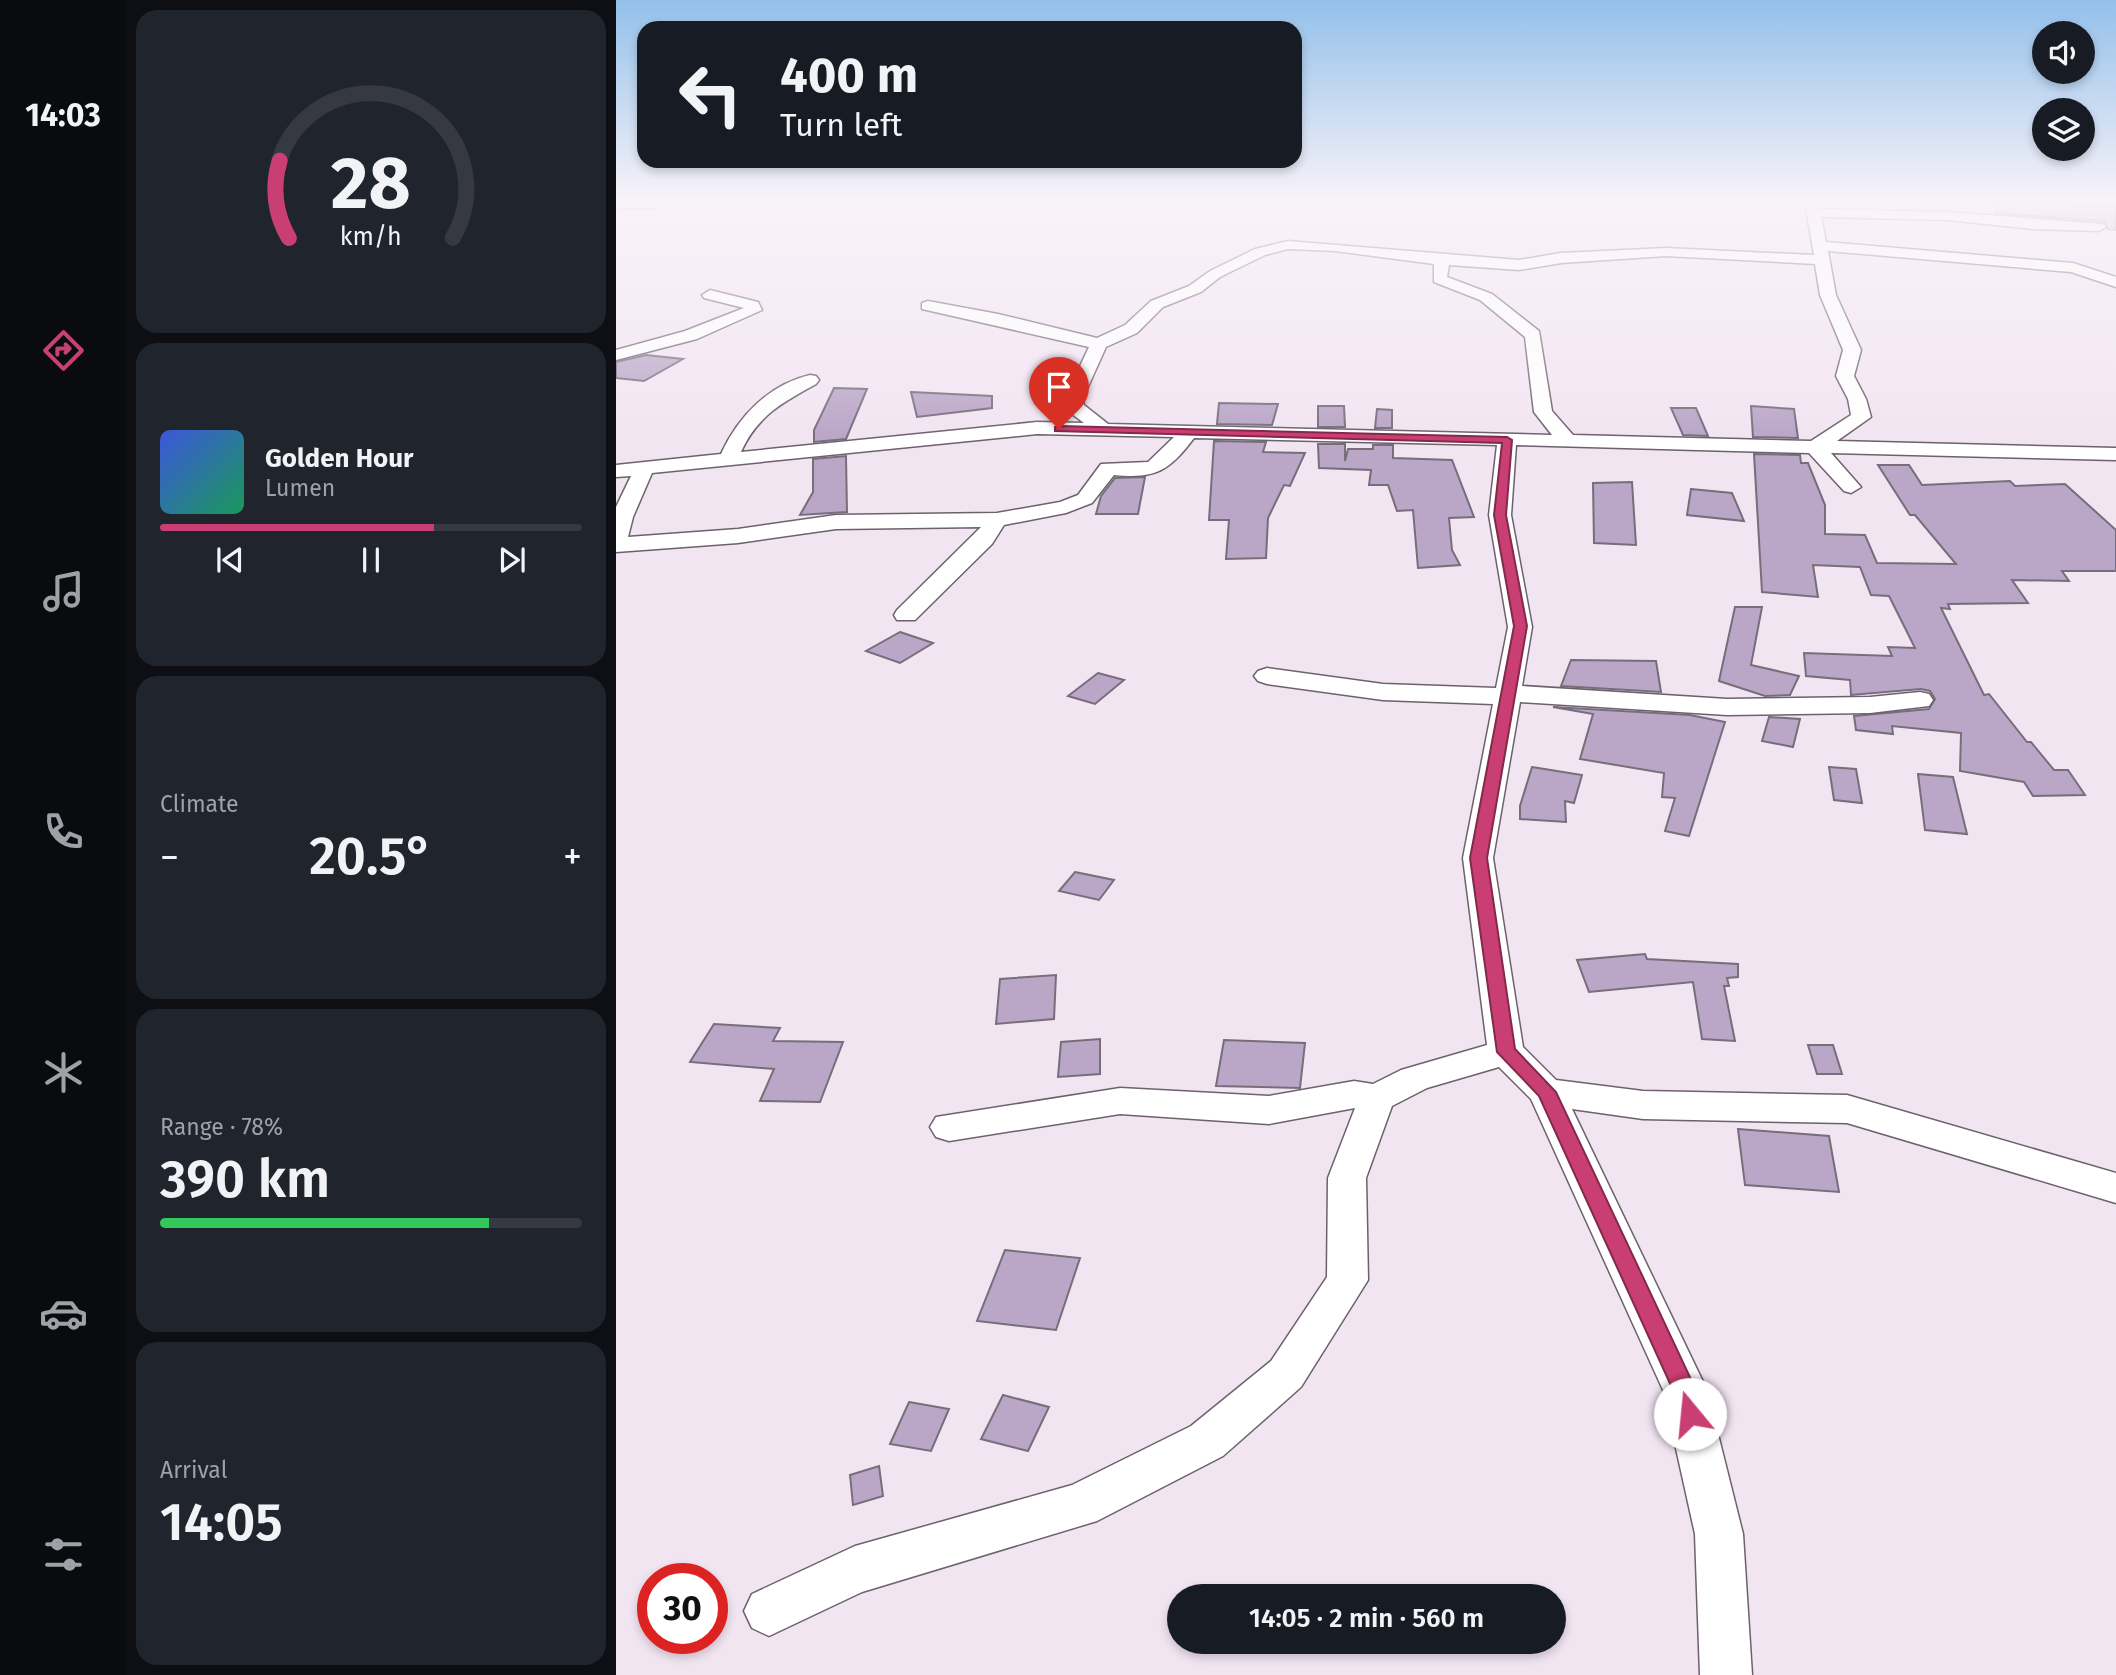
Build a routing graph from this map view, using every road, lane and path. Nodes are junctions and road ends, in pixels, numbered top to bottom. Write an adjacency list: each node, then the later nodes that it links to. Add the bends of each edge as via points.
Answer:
1 (1205, 281): 6 (street, via 1157,304 1131,328)
2 (1445, 281): 12 (street, via 1486,297 1534,335 1543,412)
3 (1826, 281): 13 (street, via 1852,350 1845,376 1861,417)
4 (710, 295): 7 (street, via 752,305 754,310 691,335)
5 (928, 306): 6 (street)
6 (1099, 344): 9 (street, via 1074,398 1075,407)
7 (616, 355)
8 (810, 380): 15 (street, via 756,409)
9 (1104, 430): 10 (street); 15 (street, via 1037,428)
10 (1188, 432): 11 (street); 19 (street, via 1164,464 1138,471 1108,468 1085,499 1066,508)
11 (1507, 440): 12 (street); 23 (street, via 1500,515 1520,626)
12 (1568, 441): 13 (street)
13 (1815, 447): 14 (street); 18 (street)
14 (2116, 454)
15 (728, 460): 16 (street)
16 (644, 469): 17 (street); 20 (street, via 622,517)
17 (616, 471)
18 (1852, 487)
19 (997, 520): 20 (street, via 836,522 738,536); 21 (street, via 984,539)
20 (616, 543)
21 (906, 615)
22 (1266, 676): 23 (street, via 1383,691 1474,697)
23 (1507, 693): 24 (street, via 1727,707); 25 (street, via 1479,858)
24 (1920, 700)
25 (1506, 1052): 26 (street); 27 (street, via 1414,1079)
26 (1546, 1092): 29 (street, via 1643,1105 1847,1109); 31 (street, via 1685,1390 1719,1534)
27 (1377, 1098): 28 (street, via 1354,1094 1269,1110 1120,1101); 30 (street, via 1348,1178 1347,1280 1286,1374 1208,1441 1080,1505 856,1570)
28 (949, 1127)
29 (2116, 1188)
30 (769, 1611)
31 (1726, 1675)

